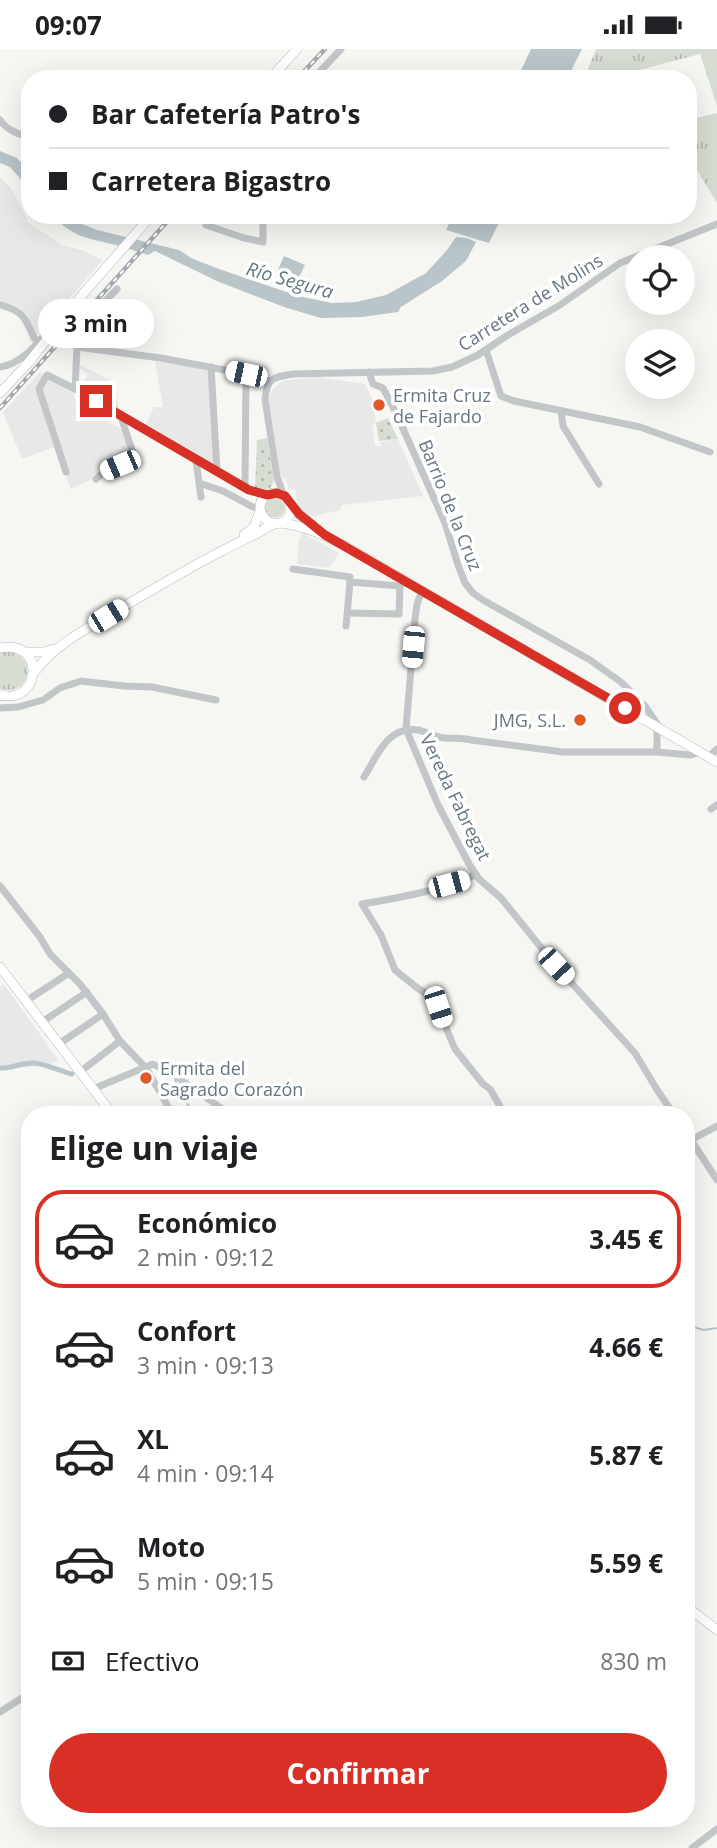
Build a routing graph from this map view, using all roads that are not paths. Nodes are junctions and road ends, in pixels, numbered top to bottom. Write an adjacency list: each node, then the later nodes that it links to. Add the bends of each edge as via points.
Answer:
1 (297, 49): 3 (main road)
2 (341, 49): 4 (street)
3 (278, 70)
4 (321, 70)
5 (0, 120): 6 (street)
6 (21, 135)
7 (143, 224): 11 (main road)
8 (263, 224): 10 (street, via 263,242)
9 (717, 224): 17 (street, Carretera de Molins, via 620,263)
10 (206, 225)
11 (117, 254): 14 (main road); 18 (main road)
12 (117, 289): 16 (street, via 74,333)
13 (0, 305): 15 (street, via 24,316)
14 (62, 314): 18 (main road); 19 (street, via 28,352)
15 (34, 338)
16 (77, 347): 20 (street, Carretera de Molins); 24 (street)
17 (486, 350): 21 (street, Carretera de Molins, via 433,371); 26 (street, via 501,396)
18 (29, 362): 25 (main road)
19 (0, 366)
20 (211, 367): 22 (street, Carretera de Molins); 30 (street)
21 (369, 372): 23 (street, Carretera de Molins, via 293,374); 60 (street, Barrio de la Cruz, via 397,415 469,589 621,682)
22 (246, 374): 23 (street, Carretera de Molins); 36 (street)
23 (270, 381): 32 (street, via 265,399)
24 (75, 389): 27 (street); 31 (street, via 47,375 39,389)
25 (0, 393)
26 (561, 411): 28 (street, via 640,428); 35 (street, via 563,426)
27 (121, 416): 29 (street); 33 (street, via 135,459)
28 (710, 452)
29 (196, 460): 30 (street); 34 (street)
30 (217, 471): 36 (street)
31 (66, 472)
32 (277, 477): 37 (street); 39 (street)
33 (96, 479)
34 (199, 483): 38 (street); 40 (street)
35 (599, 484)
36 (247, 489): 37 (street); 40 (street)
37 (268, 495): 39 (main road, via 277,493); 40 (main road)
38 (201, 497)
39 (287, 500): 41 (main road, via 290,513); 42 (main road)
40 (260, 508): 41 (main road, via 265,520); 43 (main road, via 250,531)
41 (278, 523): 42 (main road); 43 (main road)
42 (325, 535): 46 (main road)
43 (223, 550): 51 (main road)
44 (293, 569): 45 (street, via 351,577)
45 (350, 582): 46 (street); 48 (street)
46 (402, 583): 47 (main road); 48 (street, via 399,614)
47 (422, 591): 60 (main road); 61 (street, Vereda Fabregat, via 415,619)
48 (348, 613): 49 (street)
49 (346, 627)
50 (0, 640): 52 (main road)
51 (64, 643): 53 (main road, via 45,652); 54 (main road)
52 (5, 647): 53 (main road)
53 (24, 652): 54 (main road)
54 (33, 674): 55 (main road)
55 (24, 691): 56 (main road); 58 (street)
56 (2, 696)
57 (216, 700): 58 (street, via 152,687 81,681)
58 (34, 702): 59 (street)
59 (0, 708)
60 (659, 727): 63 (street); 64 (main road)
61 (406, 729): 63 (street, via 563,752); 65 (street, via 389,737); 66 (street, Vereda Fabregat, via 438,805)
62 (717, 748): 64 (street)
63 (657, 752): 64 (street)
64 (709, 757)
65 (364, 777)
66 (476, 874): 82 (street, via 362,904 395,970 434,999 455,1049); 83 (street, Vereda Fabregat, via 635,1052)
67 (0, 886): 69 (street)
68 (0, 967): 71 (main road)
69 (69, 973): 70 (street); 71 (street)
70 (87, 992): 72 (street); 73 (street)
71 (26, 1001): 73 (main road)
72 (103, 1014): 74 (street); 75 (street)
73 (43, 1022): 75 (main road)
74 (120, 1041): 76 (street); 77 (street)
75 (59, 1044): 77 (main road)
76 (146, 1068): 78 (street); 80 (street); 81 (street, via 153,1064 162,1068)
77 (80, 1072): 78 (main road)
78 (93, 1089): 79 (main road)
79 (106, 1106)
80 (168, 1106)
81 (218, 1106)
82 (500, 1106)
83 (668, 1106)
84 (717, 1126): 85 (street)
85 (695, 1138)
86 (695, 1146): 87 (street)
87 (717, 1180)
88 (695, 1614): 89 (main road)
89 (717, 1630)
90 (21, 1699): 91 (street)
91 (0, 1712)
92 (717, 1829): 93 (street)
93 (692, 1848)

